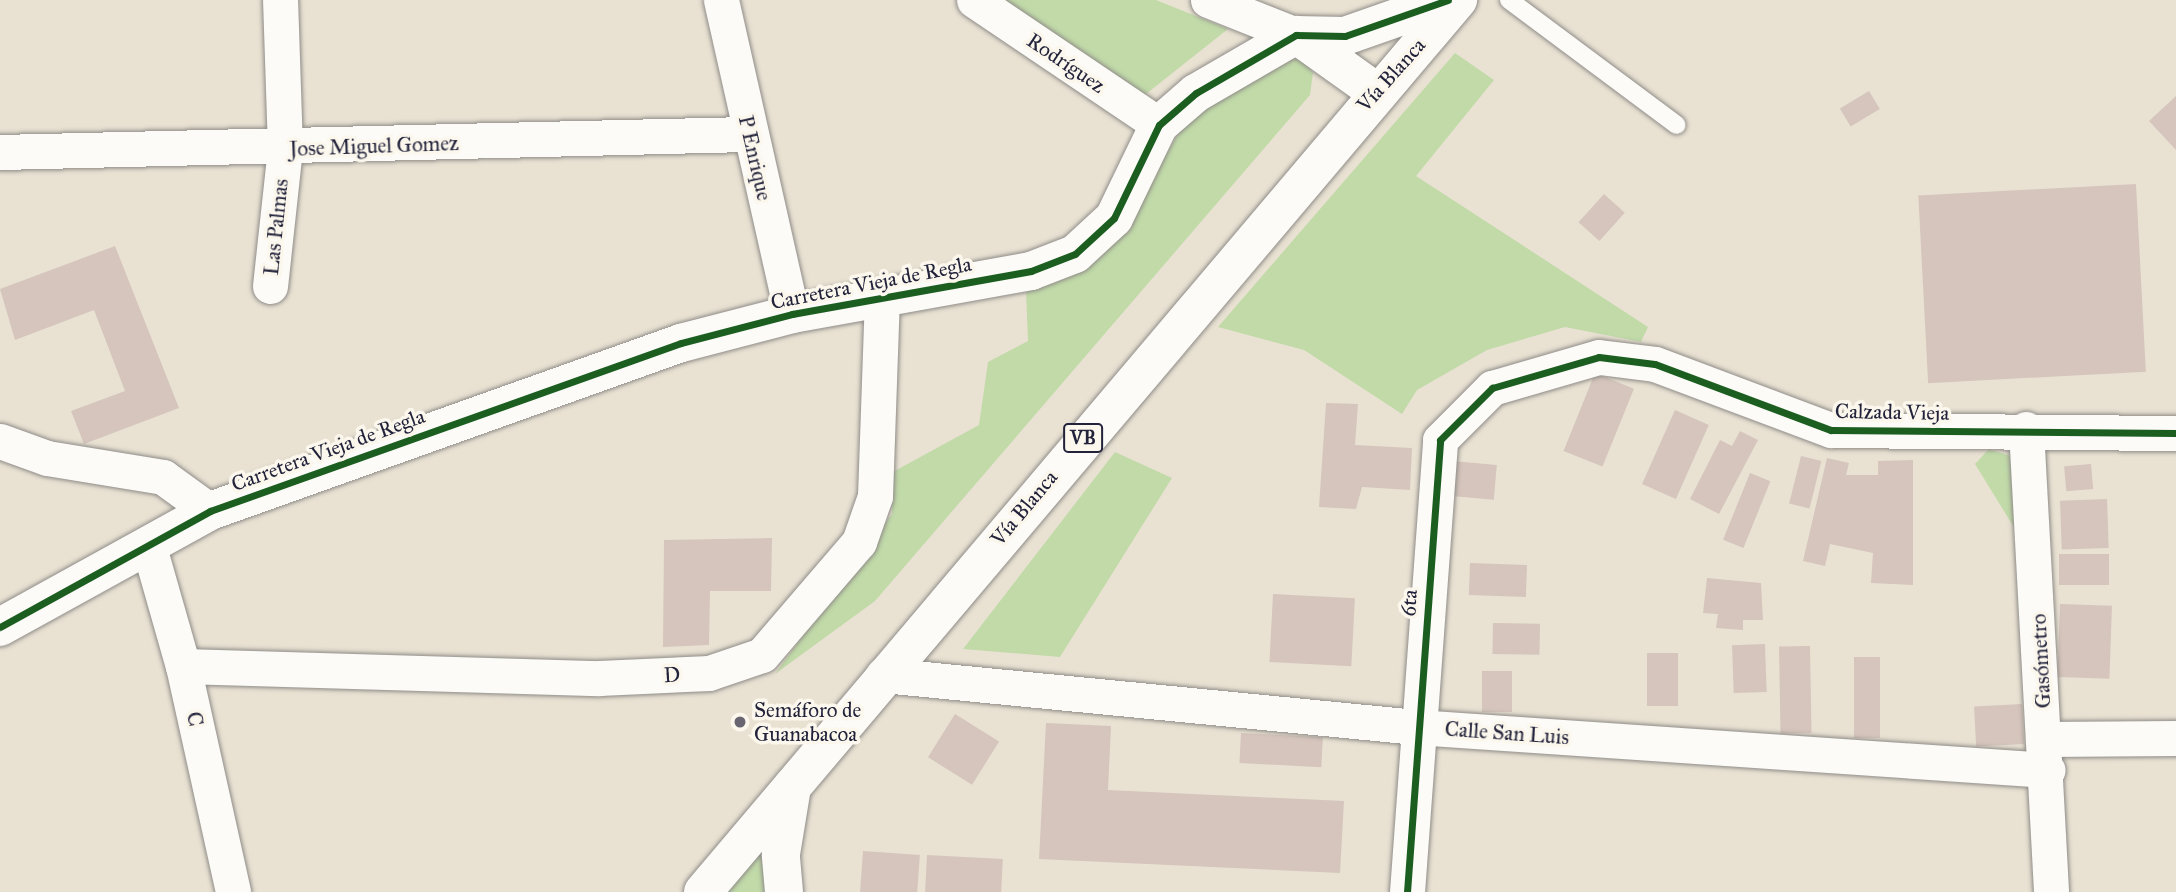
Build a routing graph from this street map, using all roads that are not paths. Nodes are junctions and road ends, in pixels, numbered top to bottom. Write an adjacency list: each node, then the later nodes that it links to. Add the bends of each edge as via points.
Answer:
1 (280, 0): 13 (street, Las Palmas)
2 (721, 0): 12 (street, P Enrique)
3 (974, 0): 10 (street, Rodríguez)
4 (1208, 0): 8 (street)
5 (1448, 0): 8 (street, via 1345,36)
6 (1458, 0): 9 (street, Vía Blanca / VB)
7 (1509, 0): 11 (lane)
8 (1296, 35): 9 (street); 10 (street, Carretera Vieja de Regla, via 1196,93)
9 (1375, 91): 26 (street, Vía Blanca / VB)
10 (1159, 125): 16 (street, Carretera Vieja de Regla, via 1114,218 1075,254 1031,271)
11 (1677, 125)
12 (749, 134): 13 (street, Jose Miguel Gomez); 17 (street, P Enrique)
13 (285, 149): 14 (street, Jose Miguel Gomez); 15 (street, Las Palmas)
14 (0, 152)
15 (270, 286)
16 (882, 299): 17 (street, Carretera Vieja de Regla); 25 (street, D, via 871,507 859,542 762,656 709,673 599,678)
17 (792, 314): 22 (street, Carretera Vieja de Regla, via 681,343)
18 (1538, 371): 19 (street, Calzada Vieja, via 1599,357 1655,364 1831,430); 27 (street, 6ta, via 1492,388 1440,440)
19 (2026, 429): 20 (street, Calzada Vieja); 29 (street, Gasómetro)
20 (2176, 433)
21 (0, 441): 22 (street, via 47,458 163,477)
22 (210, 511): 23 (street, Carretera Vieja de Regla)
23 (149, 547): 24 (street, Carretera Vieja de Regla); 25 (street, C)
24 (0, 627)
25 (183, 666): 31 (street, C)
26 (883, 675): 27 (street, Calle San Luis); 30 (street, Vía Blanca / VB)
27 (1416, 727): 29 (street, Calle San Luis); 34 (street, 6ta)
28 (2176, 738): 29 (street, Calle San Luis)
29 (2046, 755): 35 (street, Gasómetro)
30 (792, 787): 32 (street, Vía Blanca / VB); 33 (street, via 780,854)
31 (233, 892)
32 (703, 892)
33 (784, 892)
34 (1407, 892)
35 (2051, 892)

